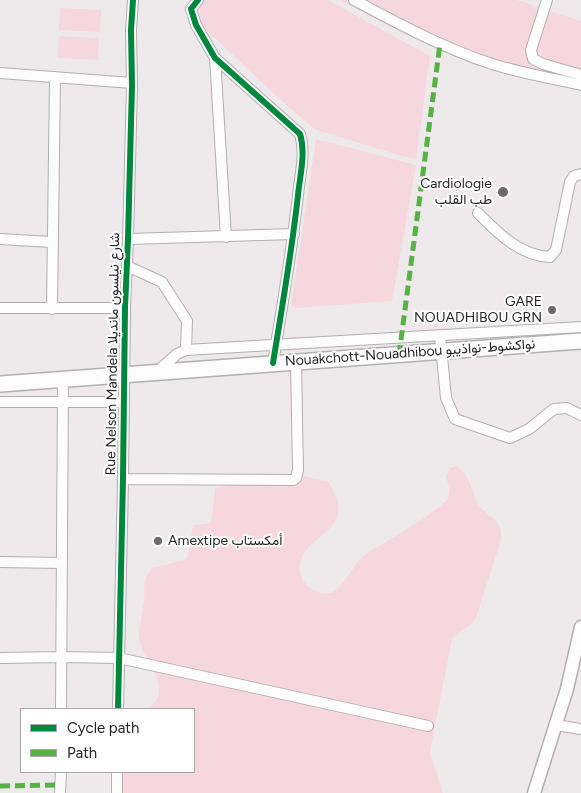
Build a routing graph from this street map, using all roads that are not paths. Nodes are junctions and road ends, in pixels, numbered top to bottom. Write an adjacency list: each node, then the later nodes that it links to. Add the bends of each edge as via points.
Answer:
1 (133, 0): 9 (street, Rue Nelson Mandela شارع نيلسون مانديلا)
2 (198, 0): 5 (street, via 192,9 196,25)
3 (354, 0): 10 (street, via 461,52 512,70)
4 (547, 0): 7 (street, via 530,50 533,59)
5 (215, 58): 13 (street, via 300,134 303,151); 14 (street)
6 (0, 73): 8 (street)
7 (581, 75)
8 (55, 77): 9 (street); 17 (street)
9 (132, 83): 16 (street, Rue Nelson Mandela شارع نيلسون مانديلا)
10 (581, 84)
11 (581, 174): 12 (street, via 570,182 556,250 550,257 540,257 524,250 498,233)
12 (478, 213)
13 (294, 234): 14 (street); 25 (street)
14 (226, 236): 16 (street)
15 (0, 239): 17 (street)
16 (128, 239): 18 (street, Rue Nelson Mandela شارع نيلسون مانديلا)
17 (51, 242): 20 (street)
18 (127, 266): 21 (street, Rue Nelson Mandela شارع نيلسون مانديلا); 27 (street, via 162,282 187,321)
19 (0, 308): 20 (street)
20 (52, 308): 21 (street)
21 (125, 308): 32 (street, Rue Nelson Mandela شارع نيلسون مانديلا)
22 (512, 330): 23 (street); 24 (street); 26 (street)
23 (440, 336): 25 (street); 28 (street)
24 (578, 337): 26 (highway, Nouakchott-Nouadhibou نواكشوط-نواذيبو)
25 (276, 346): 27 (street); 30 (street)
26 (514, 346): 28 (highway, Nouakchott-Nouadhibou نواكشوط-نواذيبو)
27 (186, 350): 31 (street)
28 (441, 352): 29 (highway, Nouakchott-Nouadhibou نواكشوط-نواذيبو); 38 (street, via 446,398 456,419 510,438 529,429 554,409 567,408)
29 (296, 362): 30 (highway, Nouakchott-Nouadhibou نواكشوط-نواذيبو); 39 (street, via 296,478)
30 (273, 363): 31 (highway, Nouakchott-Nouadhibou نواكشوط-نواذيبو)
31 (158, 371): 32 (highway, Nouakchott-Nouadhibou نواكشوط-نواذيبو)
32 (125, 374): 33 (highway, Nouakchott-Nouadhibou نواكشوط-نواذيبو); 36 (street, Rue Nelson Mandela شارع نيلسون مانديلا)
33 (62, 380): 34 (highway, Nouakchott-Nouadhibou نواكشوط-نواذيبو); 37 (street)
34 (0, 384)
35 (0, 402): 37 (street)
36 (124, 402): 37 (street); 39 (street, Rue Nelson Mandela شارع نيلسون مانديلا)
37 (62, 403): 41 (street)
38 (581, 415)
39 (123, 479): 45 (street, Rue Nelson Mandela شارع نيلسون مانديلا)
40 (0, 562): 41 (street)
41 (62, 563): 43 (street)
42 (581, 627): 48 (main road)
43 (62, 657): 44 (street); 45 (street); 46 (street)
44 (0, 658)
45 (119, 658): 47 (street, Rue Nelson Mandela شارع نيلسون مانديلا); 49 (street)
46 (61, 708)
47 (118, 708)
48 (556, 724): 50 (street); 55 (main road)
49 (428, 726)
50 (581, 729)
51 (61, 773): 53 (street)
52 (117, 773): 54 (street)
53 (60, 793)
54 (117, 793)
55 (534, 793)

